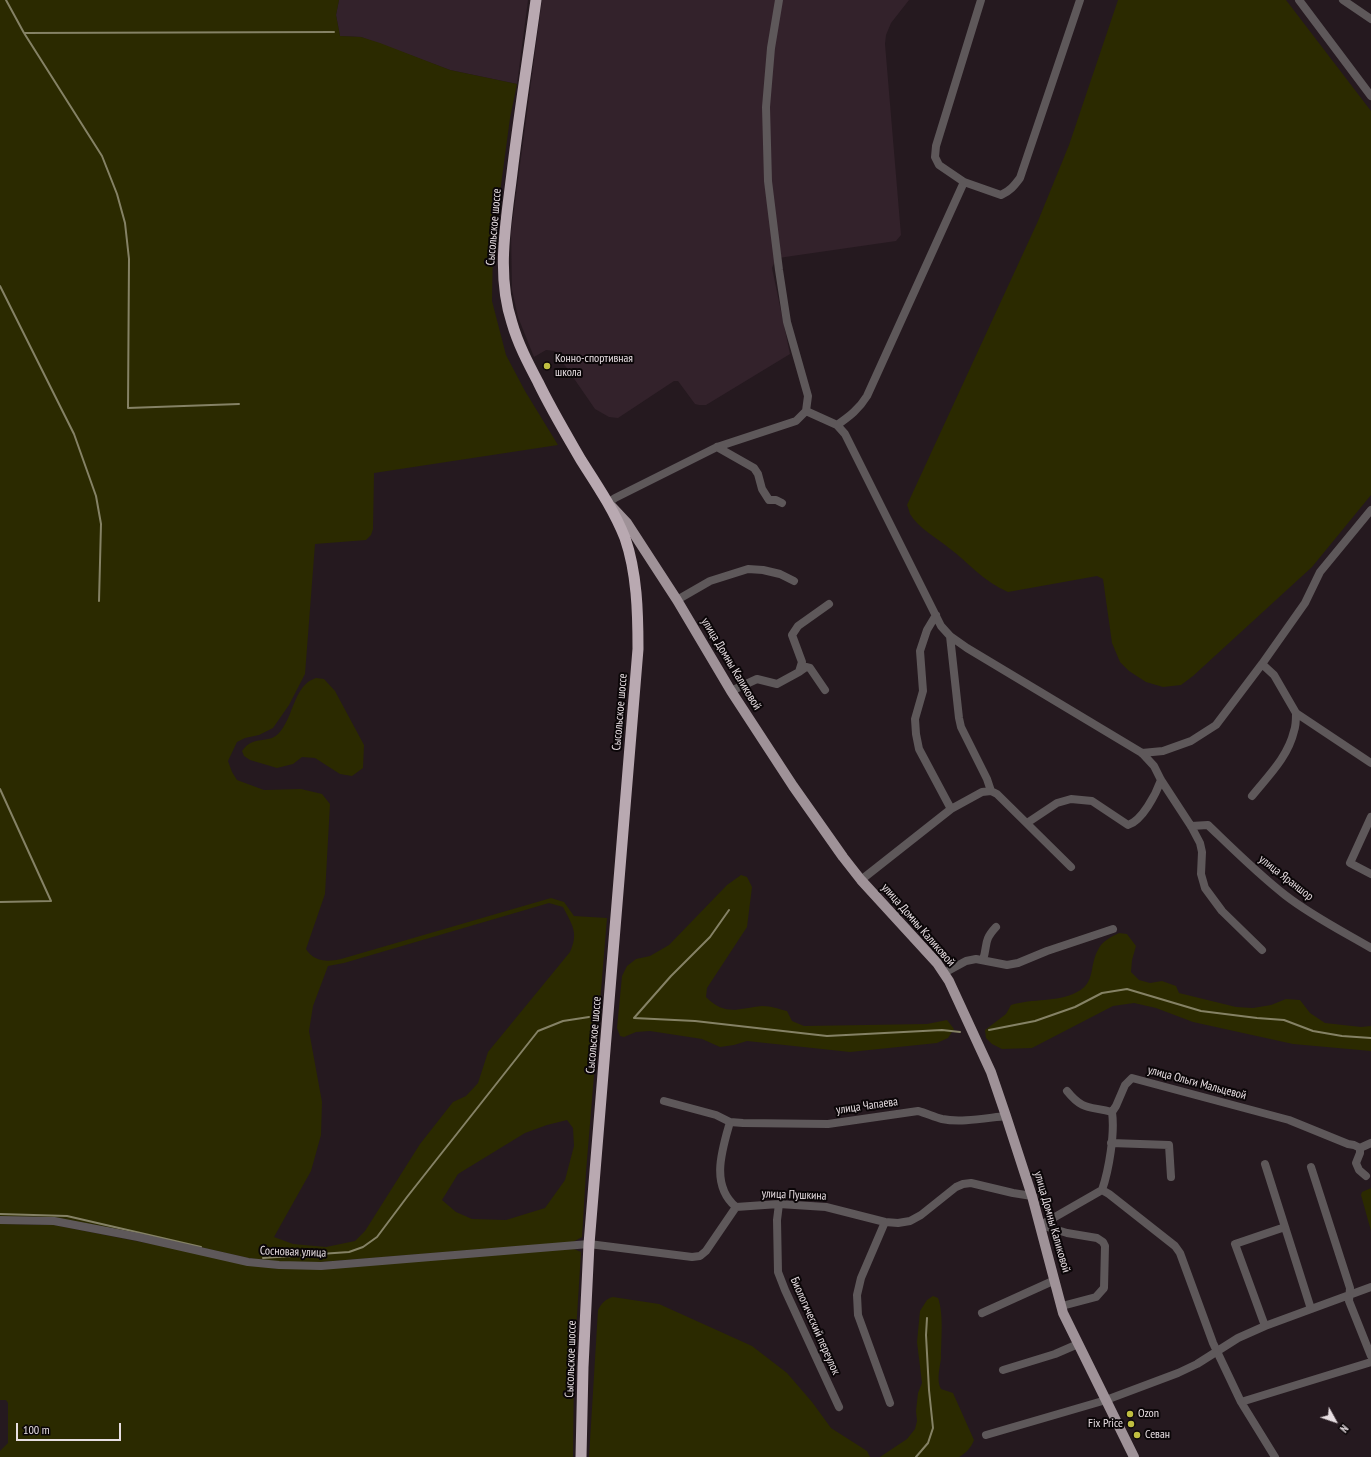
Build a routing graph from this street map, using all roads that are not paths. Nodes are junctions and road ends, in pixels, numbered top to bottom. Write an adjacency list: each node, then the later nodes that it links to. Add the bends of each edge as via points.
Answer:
1 (536, 0): 13 (highway, Сысольское шоссе, via 505,229 505,293 511,322 524,355 560,425)
2 (779, 0): 10 (street, via 771,48 766,107 768,180 787,322 808,396)
3 (981, 0): 9 (street, via 936,146 935,157 939,165)
4 (1080, 0): 9 (street, via 1020,178 1001,195)
5 (1299, 0): 8 (street)
6 (1343, 0): 7 (street)
7 (1371, 19)
8 (1371, 96)
9 (964, 182): 11 (street, via 867,396 853,414)
10 (806, 411): 11 (street); 12 (street, via 796,421)
11 (837, 425): 19 (street, via 845,434)
12 (717, 447): 13 (street); 14 (street, via 754,468 769,500)
13 (608, 503): 17 (main road, улица Домны Каликовой, via 627,523); 64 (highway, Сысольское шоссе, via 630,558 637,594 638,649)
14 (782, 503)
15 (1371, 510): 21 (street, via 1320,572 1305,603)
16 (794, 581): 17 (street, via 780,574 748,569 710,581)
17 (677, 600): 24 (main road, улица Домны Каликовой)
18 (829, 604): 22 (street, via 798,626 792,635 802,662)
19 (936, 615): 20 (street); 31 (street, via 927,630 920,651 923,691 915,719 916,734 919,749)
20 (950, 636): 26 (street); 29 (street, via 958,718)
21 (1262, 664): 25 (street, via 1274,675); 26 (street, via 1216,725 1191,741 1163,751)
22 (799, 672): 23 (street, via 806,667 810,668); 24 (street, via 777,684 757,679)
23 (825, 690)
24 (730, 691): 37 (main road, улица Домны Каликовой, via 793,786)
25 (1296, 713): 27 (street); 30 (street, via 1291,743 1281,761)
26 (1142, 753): 28 (street, via 1154,766)
27 (1371, 762)
28 (1161, 780): 33 (street, via 1149,806 1133,824 1128,825 1119,820 1092,801 1071,799 1057,803); 34 (street)
29 (991, 791): 31 (street, via 982,792); 33 (street)
30 (1252, 796)
31 (951, 809): 37 (street)
32 (1371, 817): 36 (street, via 1350,863)
33 (1027, 823): 35 (street)
34 (1191, 826): 40 (street, улица Яраншор, via 1208,825 1249,866 1286,896); 41 (street, via 1201,848 1201,874 1205,888 1222,911)
35 (1070, 867)
36 (1371, 874)
37 (861, 880): 43 (main road, улица Домны Каликовой)
38 (996, 927): 42 (street, via 987,938)
39 (1113, 929): 42 (street, via 1018,963 1007,965)
40 (1371, 948)
41 (1262, 950)
42 (983, 960): 43 (street, via 966,961)
43 (944, 973): 47 (main road, улица Домны Каликовой, via 991,1072)
44 (1067, 1091): 46 (street, via 1082,1106)
45 (664, 1101): 48 (street, via 716,1115)
46 (1112, 1112): 49 (street, улица Ольги Мальцевой); 51 (street, улица Ольги Мальцевой, via 1125,1085 1132,1078 1289,1120)
47 (1006, 1116): 48 (street, улица Чапаева, via 952,1121 918,1111 828,1124); 57 (main road, улица Домны Каликовой)
48 (730, 1122): 59 (street, via 719,1169 722,1187 729,1202)
49 (1111, 1143): 55 (street, via 1168,1145); 56 (street, улица Ольги Мальцевой, via 1106,1180)
50 (1371, 1143): 51 (street)
51 (1360, 1148): 54 (street, via 1356,1163)
52 (1265, 1164): 63 (street)
53 (1311, 1167): 67 (street, via 1350,1288)
54 (1366, 1176)
55 (1171, 1177)
56 (1102, 1190): 62 (street); 73 (street, via 1169,1241 1180,1253)
57 (1032, 1196): 61 (street, улица Пушкина, via 971,1183 963,1184 910,1221); 62 (main road, улица Домны Каликовой)
58 (779, 1204): 59 (street, улица Пушкина); 61 (street, улица Пушкина, via 826,1206); 80 (street, Биологический переулок, via 778,1272)
59 (736, 1207): 64 (street, via 700,1256)
60 (0, 1220): 64 (street, Сосновая улица, via 54,1222 138,1237 248,1262 279,1265 321,1266)
61 (885, 1222): 78 (street, via 861,1278 857,1295 858,1315)
62 (1041, 1225): 65 (main road, улица Домны Каликовой); 68 (street, via 1067,1234 1097,1238 1103,1242 1104,1288 1096,1297)
63 (1285, 1227): 69 (street); 71 (street, via 1235,1244)
64 (589, 1244): 82 (highway, Сысольское шоссе)
65 (1055, 1280): 68 (main road, улица Домны Каликовой); 70 (street)
66 (1371, 1287): 67 (street)
67 (1350, 1295): 69 (street); 74 (street, via 1349,1301)
68 (1062, 1306): 72 (main road, улица Домны Каликовой)
69 (1311, 1309): 71 (street)
70 (982, 1312)
71 (1265, 1326): 73 (street, via 1238,1338)
72 (1078, 1344): 76 (street); 77 (main road, улица Домны Каликовой)
73 (1217, 1352): 77 (street, via 1178,1373); 79 (street)
74 (1371, 1356)
75 (1371, 1362): 79 (street)
76 (1003, 1370)
77 (1106, 1400): 81 (street); 83 (main road, улица Домны Каликовой)
78 (890, 1402)
79 (1241, 1402): 84 (street)
80 (839, 1408)
81 (986, 1434)
82 (581, 1457)
83 (1134, 1457)
84 (1275, 1457)

